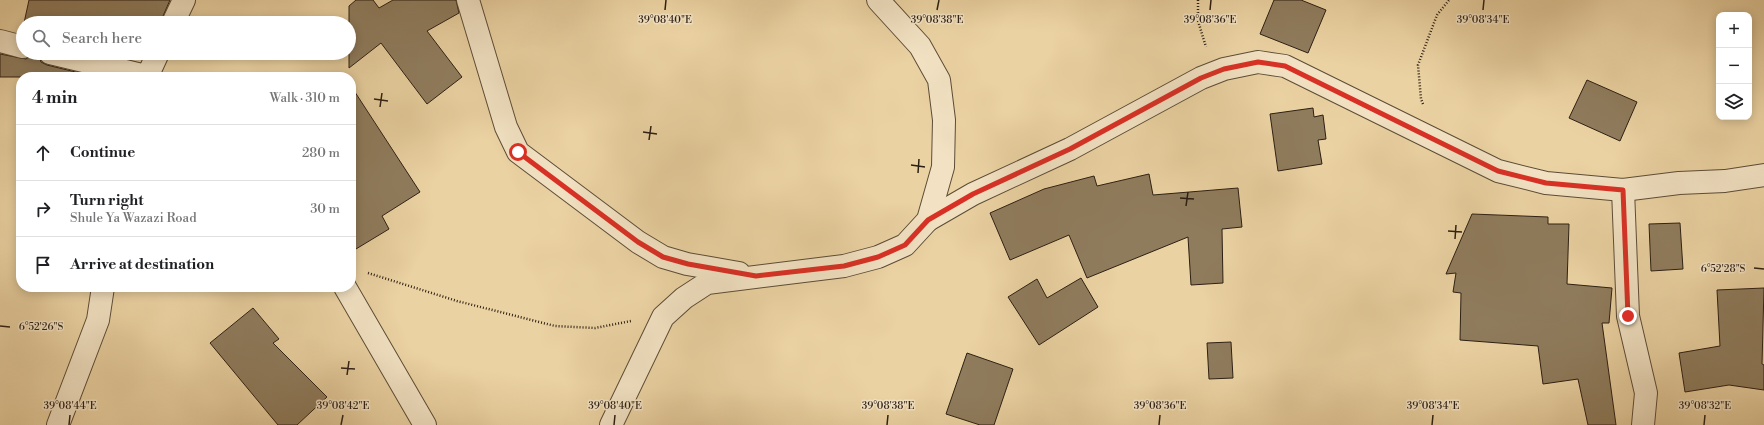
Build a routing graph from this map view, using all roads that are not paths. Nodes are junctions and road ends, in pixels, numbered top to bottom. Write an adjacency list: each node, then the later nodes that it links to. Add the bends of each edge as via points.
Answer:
1 (184, 0): 4 (street)
2 (468, 0): 14 (street, via 506,127 518,152 632,238 663,257)
3 (878, 0): 13 (street, via 920,46 939,80 944,120 943,167)
4 (176, 16)
5 (0, 41): 6 (street)
6 (16, 45)
7 (79, 60): 9 (street)
8 (155, 60): 10 (street)
9 (128, 72)
10 (150, 72)
11 (1764, 175): 12 (street)
12 (1623, 190): 13 (street, via 1546,183 1498,171 1285,66 1258,62 1224,69 1201,78 1070,149 973,194); 20 (street, via 1628,316 1646,393)
13 (928, 220): 14 (street, via 905,245 878,257 844,266)
14 (756, 276): 19 (street, via 707,283 684,298 663,317)
15 (102, 292): 17 (street, via 98,320)
16 (348, 292): 18 (street)
17 (58, 425)
18 (425, 425)
19 (611, 425)
20 (1642, 425)

